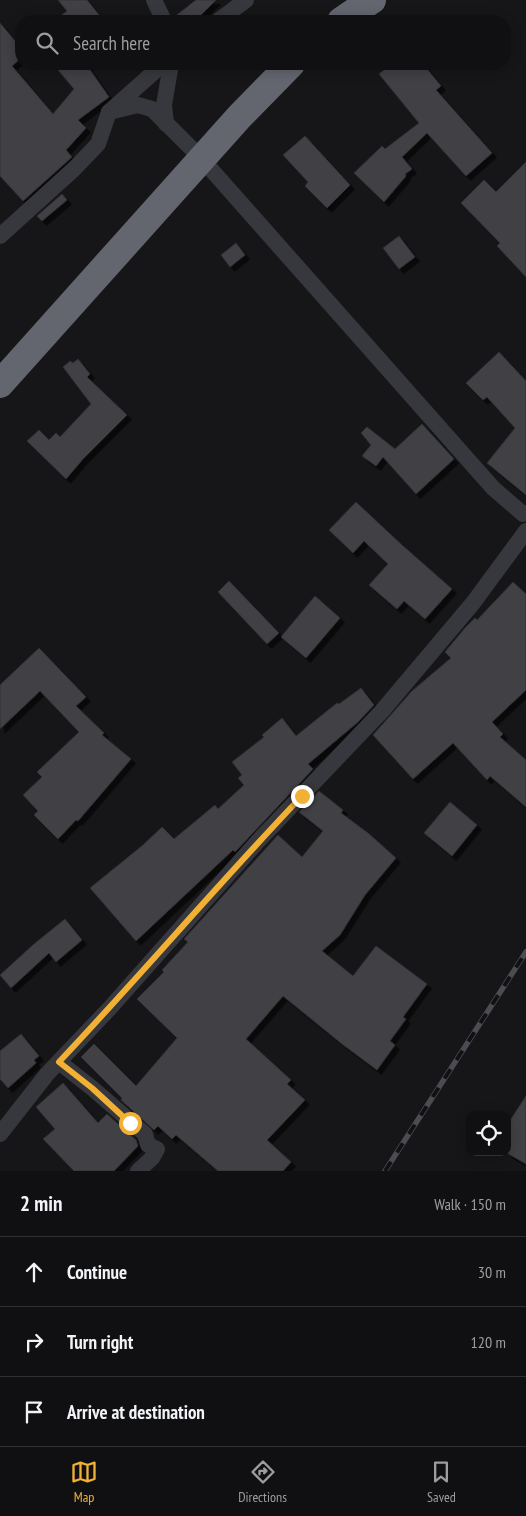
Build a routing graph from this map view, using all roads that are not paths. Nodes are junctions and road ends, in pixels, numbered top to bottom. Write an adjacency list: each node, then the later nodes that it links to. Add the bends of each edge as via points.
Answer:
1 (154, 0): 4 (street)
2 (246, 0): 5 (street)
3 (372, 0): 6 (highway)
4 (161, 15)
5 (226, 15)
6 (350, 15)
7 (156, 70): 10 (street)
8 (170, 70): 11 (street, via 164,105)
9 (285, 70): 12 (highway)
10 (109, 112): 11 (street, via 138,106 152,109); 13 (street, via 98,144)
11 (166, 124): 12 (street)
12 (201, 158): 14 (highway); 15 (street, via 493,488 523,514)
13 (0, 236)
14 (0, 384)
15 (526, 513)
16 (526, 531): 17 (street, via 473,603 382,711 258,841)
17 (59, 1062): 18 (street); 19 (street, via 145,1134 148,1145 157,1149)
18 (0, 1134)
19 (138, 1171)

